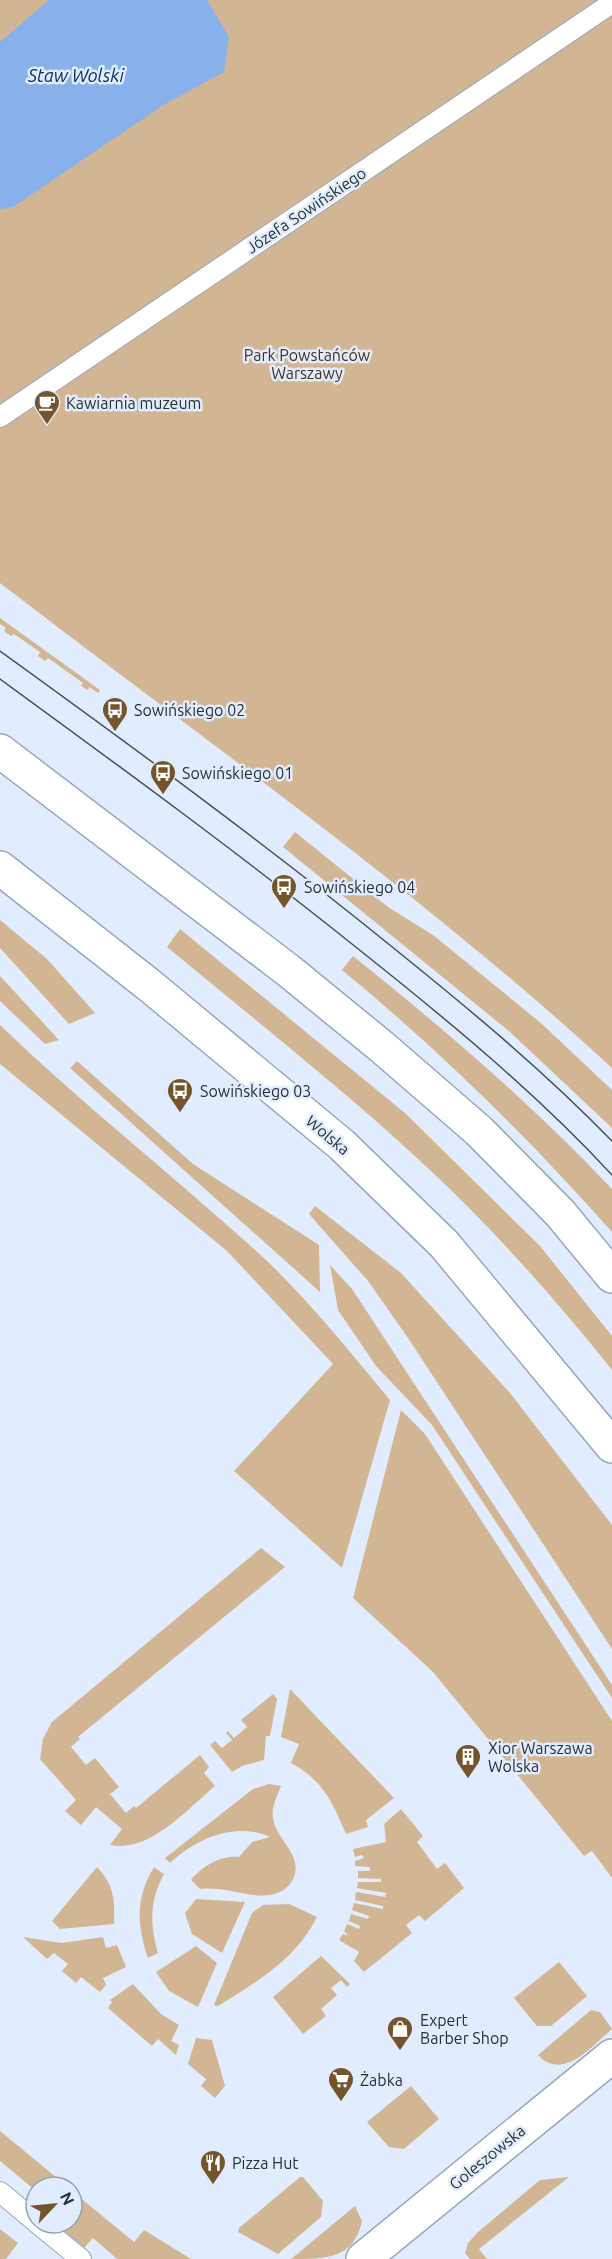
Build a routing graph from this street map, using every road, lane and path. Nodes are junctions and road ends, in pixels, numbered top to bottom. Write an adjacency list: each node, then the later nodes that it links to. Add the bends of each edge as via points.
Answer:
1 (612, 3): 2 (lane, Józefa Sowińskiego)
2 (0, 417)
3 (0, 751): 5 (main road, via 280,964 382,1047 487,1139 560,1213)
4 (0, 868): 6 (main road, Wolska, via 342,1145 444,1244)
5 (612, 1276)
6 (612, 1446)
7 (612, 2056): 12 (main road, Goleszowska)
8 (0, 2192): 9 (lane)
9 (24, 2212)
10 (52, 2235): 11 (lane)
11 (81, 2259)
12 (363, 2259)

